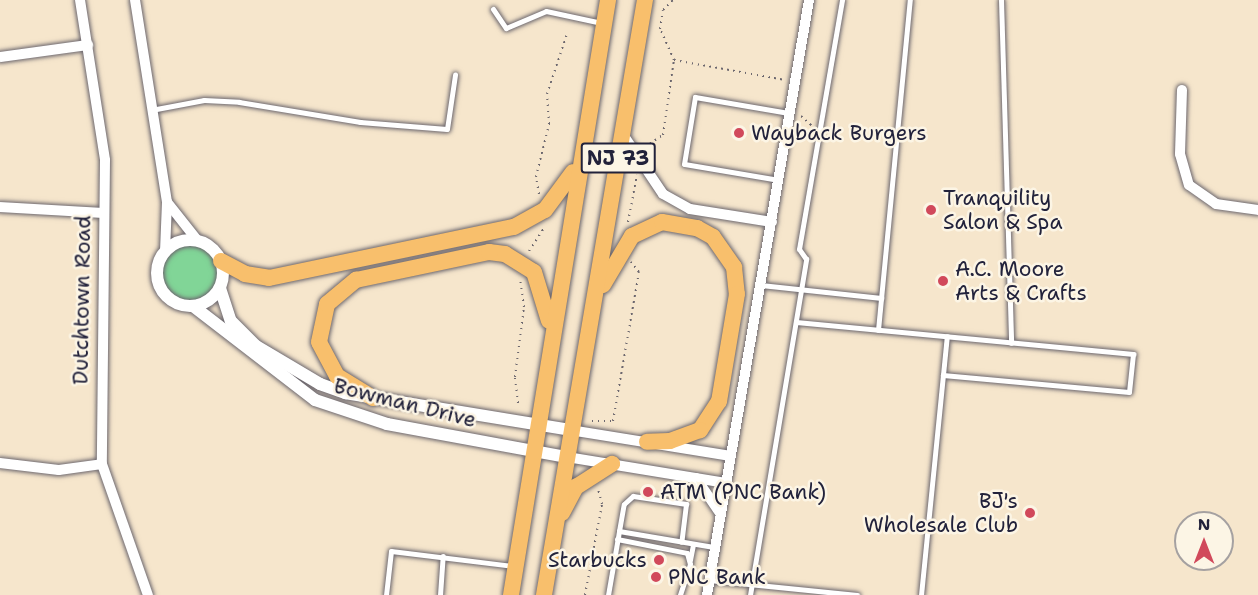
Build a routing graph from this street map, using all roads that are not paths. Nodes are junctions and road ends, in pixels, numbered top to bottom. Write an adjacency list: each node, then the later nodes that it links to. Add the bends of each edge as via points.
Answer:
1 (80, 0): 11 (street, Dutchtown Road)
2 (135, 0): 15 (street)
3 (608, 0): 10 (highway, NJ 73)
4 (645, 0): 17 (highway, NJ 73)
5 (809, 0): 16 (street, via 795,81)
6 (842, 0): 30 (lane, via 823,128 799,249 806,259)
7 (910, 0): 31 (lane)
8 (1001, 0): 37 (lane)
9 (493, 9): 10 (lane, via 506,28 546,12)
10 (604, 24): 18 (highway, NJ 73)
11 (88, 45): 12 (street); 23 (street, Dutchtown Road, via 104,135)
12 (0, 57)
13 (455, 75): 15 (lane, via 447,129 360,122 239,102 204,100)
14 (1182, 90): 22 (street, via 1180,154 1189,185 1216,204)
15 (150, 110): 20 (street)
16 (794, 113): 19 (street); 19 (lane, via 695,97 684,164)
17 (622, 134): 24 (street, via 663,194 690,209); 33 (highway, NJ 73)
18 (583, 137): 27 (highway, via 570,182 537,217 514,227 269,278 246,274); 38 (highway, NJ 73)
19 (779, 180): 24 (street)
20 (167, 202): 25 (street); 26 (street)
21 (0, 207): 23 (street)
22 (1258, 210)
23 (104, 213): 48 (street, Dutchtown Road)
24 (772, 222): 28 (street)
25 (197, 240): 26 (street, via 180,241); 27 (street, via 212,248)
26 (165, 251): 32 (street, via 158,266 161,288 176,303)
27 (221, 261): 29 (street)
28 (761, 285): 30 (lane); 45 (street)
29 (220, 288): 32 (street); 40 (street, Bowman Drive, via 231,321 256,346 320,384)
30 (801, 290): 31 (lane); 34 (lane)
31 (881, 298): 35 (lane)
32 (193, 306): 44 (street, Bowman Drive, via 315,400 387,423)
33 (590, 316): 42 (highway, NJ 73); 43 (highway, via 620,250 632,236 662,222 697,228 713,237 735,267 737,294 719,401 700,430 670,441)
34 (796, 322): 35 (lane); 63 (lane)
35 (878, 330): 36 (lane)
36 (947, 336): 37 (lane); 39 (lane)
37 (1011, 343): 39 (lane, via 1133,354 1129,392)
38 (547, 371): 40 (highway, via 549,319 542,286 519,260 489,252 356,280 335,294 319,329 322,354 337,376); 41 (highway, NJ 73)
39 (943, 375): 74 (lane)
40 (374, 398): 41 (street, Bowman Drive)
41 (538, 425): 42 (street, Bowman Drive); 44 (highway, NJ 73)
42 (570, 430): 43 (street); 46 (highway, NJ 73)
43 (647, 442): 45 (street)
44 (533, 451): 46 (street, Bowman Drive); 61 (highway, NJ 73)
45 (731, 456): 51 (street)
46 (567, 457): 49 (street); 53 (highway, NJ 73)
47 (0, 463): 48 (street, via 59,470)
48 (102, 464): 64 (street, Dutchtown Road)
49 (612, 464): 50 (street); 53 (highway, via 576,487)
50 (696, 478): 51 (street); 52 (street)
51 (726, 483): 52 (street)
52 (720, 513): 58 (street)
53 (556, 524): 68 (highway, NJ 73)
54 (619, 531): 55 (lane); 56 (lane); 56 (lane, via 624,504 633,496 686,504)
55 (617, 539): 60 (lane, via 682,550); 69 (lane)
56 (681, 542): 57 (lane)
57 (693, 544): 58 (lane); 60 (lane)
58 (714, 547): 62 (street)
59 (443, 556): 61 (lane); 65 (lane, via 391,551); 66 (lane)
60 (690, 562): 70 (lane)
61 (515, 566): 67 (highway, NJ 73)
62 (709, 580): 63 (lane); 71 (street)
63 (753, 585): 72 (lane); 73 (lane)
64 (148, 595)
65 (386, 595)
66 (440, 595)
67 (511, 595)
68 (544, 595)
69 (608, 595)
70 (680, 595)
71 (707, 595)
72 (750, 595)
73 (857, 595)
74 (921, 595)

